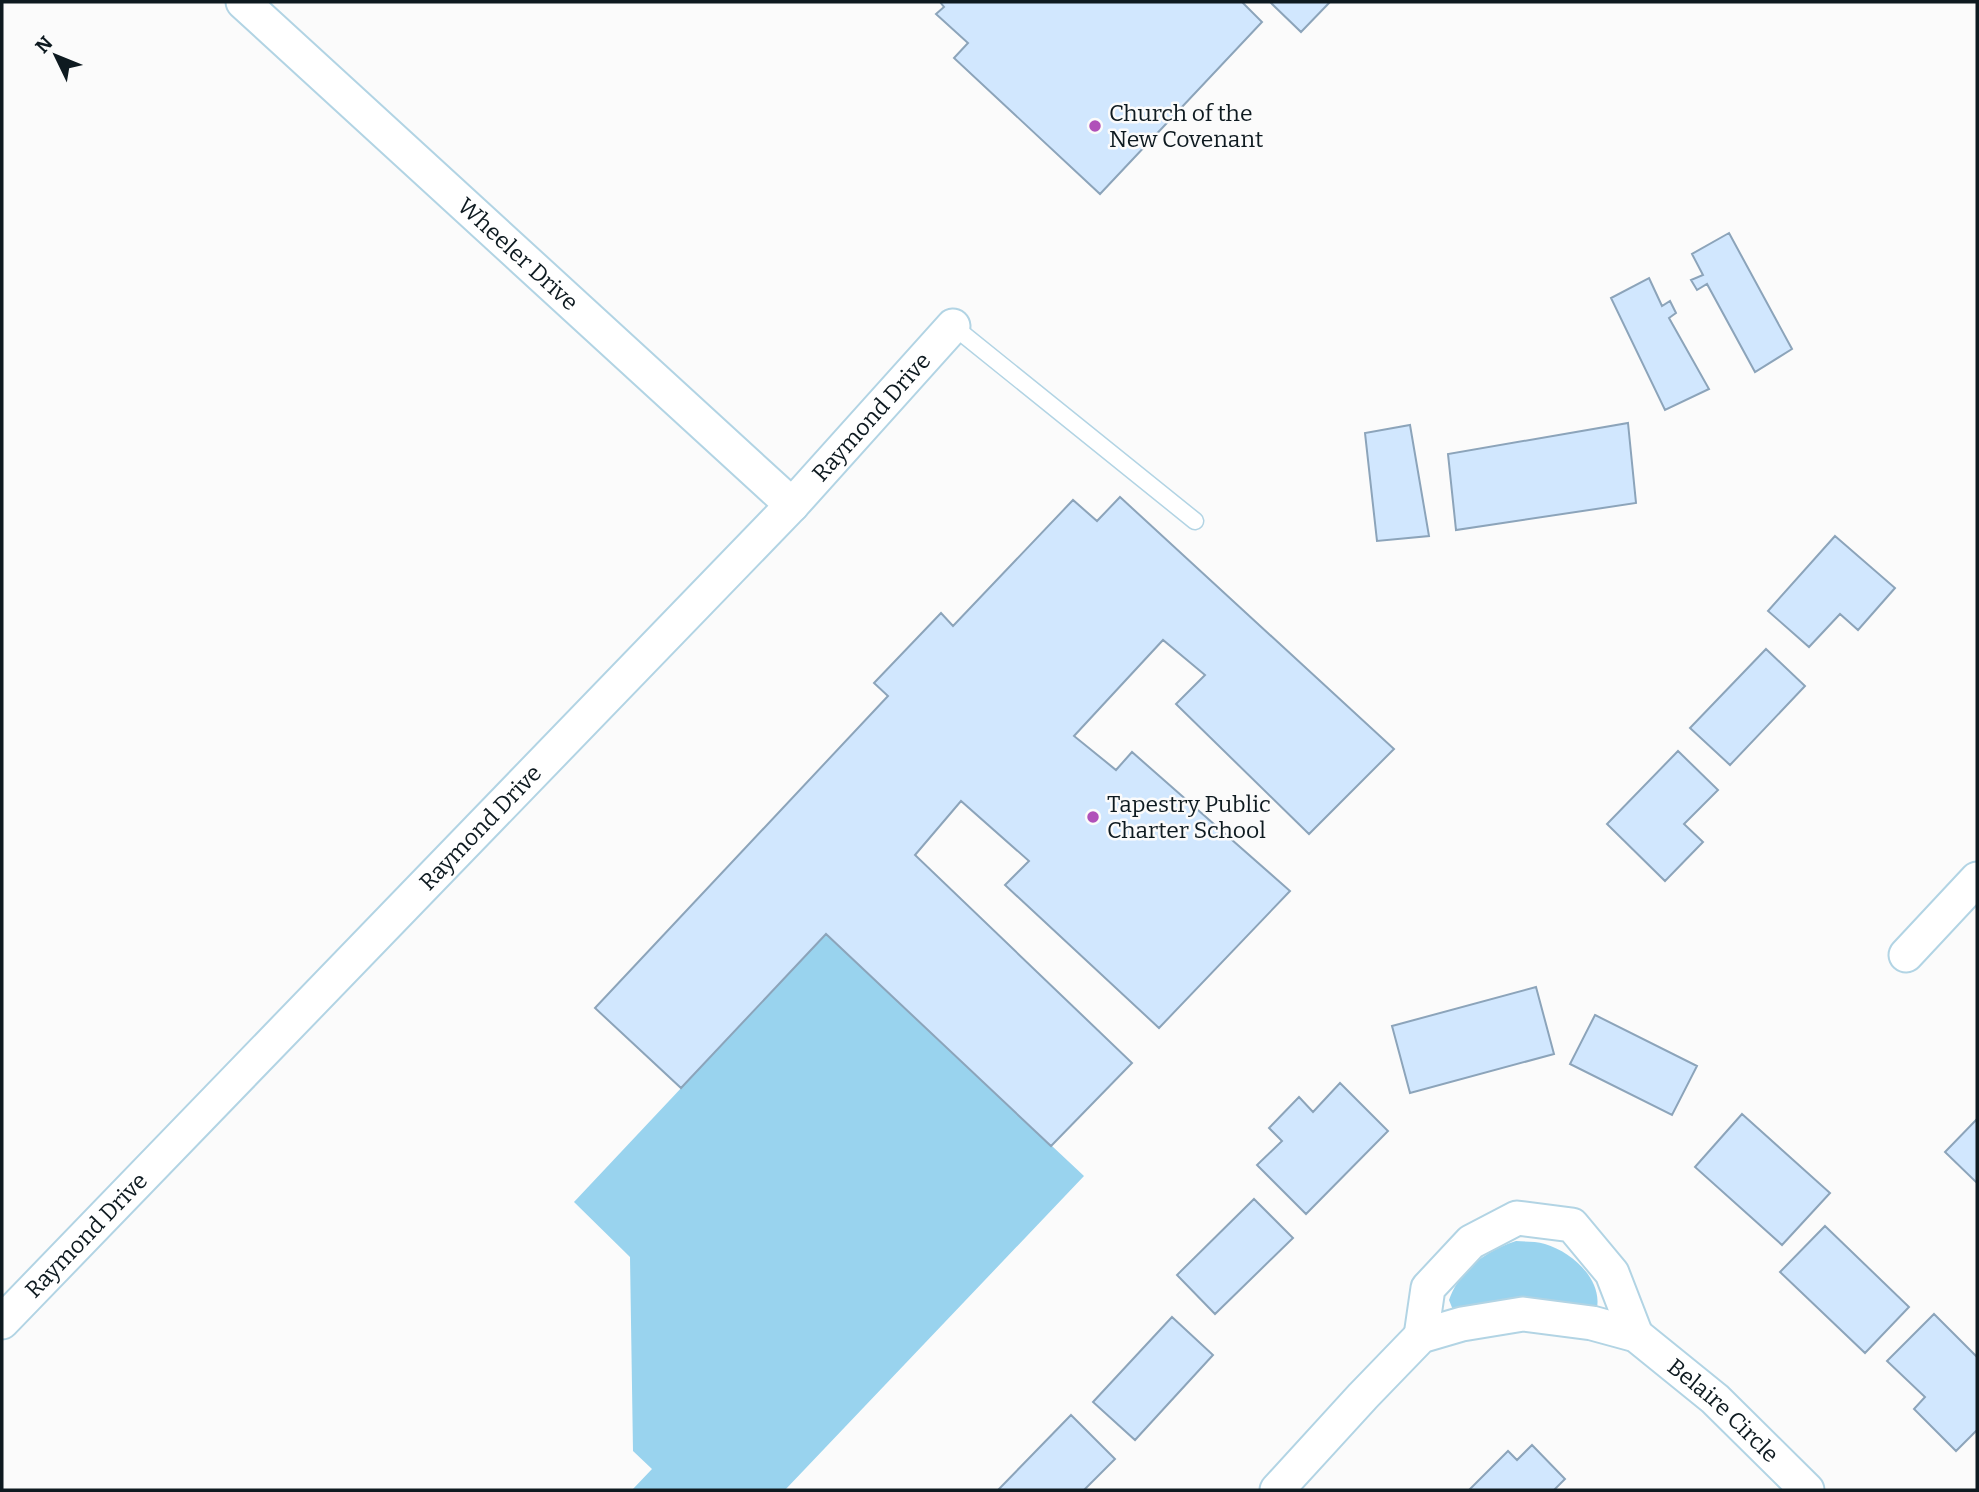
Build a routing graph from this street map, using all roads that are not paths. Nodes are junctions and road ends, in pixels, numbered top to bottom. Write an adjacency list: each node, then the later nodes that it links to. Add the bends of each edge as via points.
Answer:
1 (243, 2): 3 (street, Wheeler Drive)
2 (953, 326): 3 (street, Raymond Drive); 4 (lane)
3 (792, 505): 7 (street, Raymond Drive)
4 (1195, 522)
5 (1977, 879): 6 (street)
6 (1906, 955)
7 (2, 1322)
8 (1636, 1335): 9 (street, Belaire Circle, via 1592,1323 1523,1314); 9 (street, Belaire Circle, via 1612,1273 1572,1225 1517,1218 1471,1242 1428,1288); 11 (street, Belaire Circle, via 1714,1399)
9 (1421, 1336): 10 (street, Belaire Circle)
10 (1277, 1490)
11 (1807, 1490)

